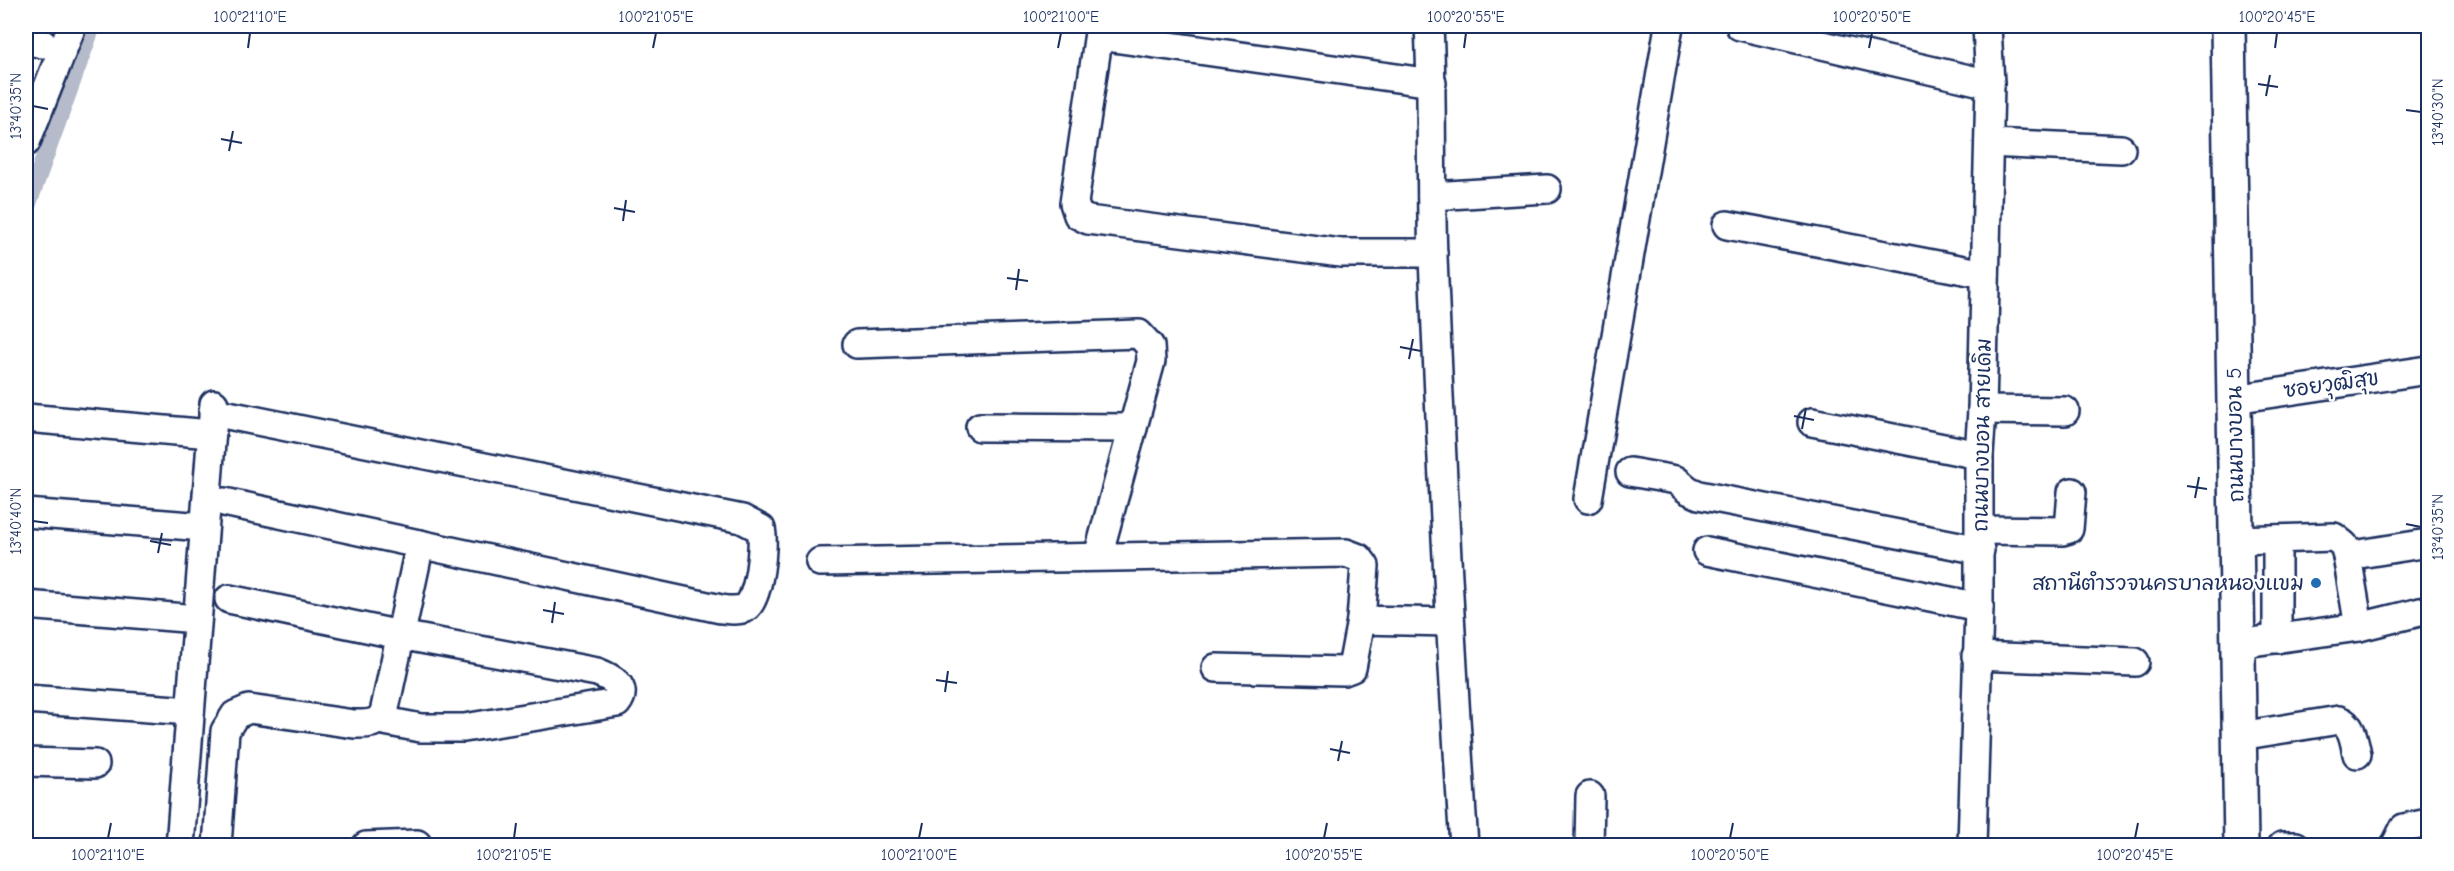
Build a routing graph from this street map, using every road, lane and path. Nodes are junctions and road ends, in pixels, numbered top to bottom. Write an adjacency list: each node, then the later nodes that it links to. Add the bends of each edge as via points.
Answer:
1 (72, 26): 10 (street)
2 (1429, 26): 8 (street)
3 (1669, 26): 31 (street)
4 (1740, 26): 9 (street)
5 (1987, 26): 9 (street, ถนนบางบอน สายเดิม)
6 (2228, 26): 20 (main road, ถนนบางบอน 5)
7 (1099, 31): 8 (street); 16 (street, via 1074,203 1078,215 1088,220 1341,253)
8 (1432, 83): 14 (street)
9 (1990, 84): 11 (street, ถนนบางบอน สายเดิม)
10 (26, 142)
11 (1989, 143): 12 (street); 17 (street, ถนนบางบอน สายเดิม)
12 (2121, 148)
13 (1547, 189): 14 (street)
14 (1432, 196): 16 (street)
15 (1727, 225): 17 (street)
16 (1433, 253): 50 (street)
17 (1985, 274): 21 (street, ถนนบางบอน สายเดิม)
18 (857, 344): 27 (street, via 1139,334 1150,346 1151,361)
19 (2428, 370): 20 (street, ซอยวุฒิสุข)
20 (2234, 399): 37 (main road, ถนนบางบอน 5)
21 (1982, 410): 22 (street); 28 (street, ถนนบางบอน สายเดิม)
22 (2065, 411)
23 (213, 417): 24 (street); 34 (street); 39 (street, via 742,519 761,529 764,539 755,594 751,603 737,610)
24 (26, 418)
25 (1812, 422): 28 (street)
26 (980, 428): 27 (street)
27 (1133, 428): 41 (street)
28 (1979, 455): 36 (street, ถนนบางบอน สายเดิม)
29 (1630, 472): 36 (street, via 1676,480 1699,495)
30 (2072, 492): 36 (street, via 2069,530)
31 (1588, 499)
32 (224, 502): 39 (street)
33 (26, 513): 34 (street)
34 (204, 528): 48 (street)
35 (2277, 539): 37 (street); 42 (street, via 2334,537 2344,545); 53 (street)
36 (1980, 540): 46 (street, ถนนบางบอน สายเดิม)
37 (2237, 540): 54 (main road, ถนนบางบอน 5)
38 (2428, 543): 42 (street)
39 (420, 544): 52 (street)
40 (1707, 551): 46 (street)
41 (1098, 556): 43 (street); 49 (street, via 1346,553 1359,558 1365,566)
42 (2347, 556): 51 (street)
43 (820, 562)
44 (229, 599): 52 (street)
45 (26, 605): 48 (street)
46 (1979, 607): 55 (street, ถนนบางบอน สายเดิม)
47 (2428, 610): 51 (street)
48 (197, 619): 59 (street)
49 (1361, 620): 50 (street); 57 (street, via 1352,668 1344,671)
50 (1450, 622): 71 (street)
51 (2359, 627): 53 (street)
52 (400, 635): 60 (street); 60 (street, via 597,672 619,685 621,698 617,703 464,728 421,728)
53 (2277, 639): 54 (street)
54 (2238, 644): 61 (main road, ถนนบางบอน 5)
55 (1976, 656): 56 (street); 73 (street, ถนนบางบอน สายเดิม)
56 (2135, 662)
57 (1216, 668)
58 (26, 699): 59 (street)
59 (190, 711): 68 (street)
60 (380, 720): 69 (street, via 354,724 249,709 235,715 225,731)
61 (2240, 736): 62 (street, via 2339,720 2351,730); 74 (main road, ถนนบางบอน 5)
62 (2357, 754)
63 (26, 762): 64 (street)
64 (95, 764)
65 (1590, 796): 72 (street)
66 (2428, 823): 77 (street, via 2404,828)
67 (417, 844): 70 (street)
68 (180, 846)
69 (217, 846)
70 (366, 846)
71 (1464, 846)
72 (1589, 846)
73 (1972, 846)
74 (2241, 846)
75 (2282, 846): 76 (street)
76 (2296, 846)
77 (2394, 846)

